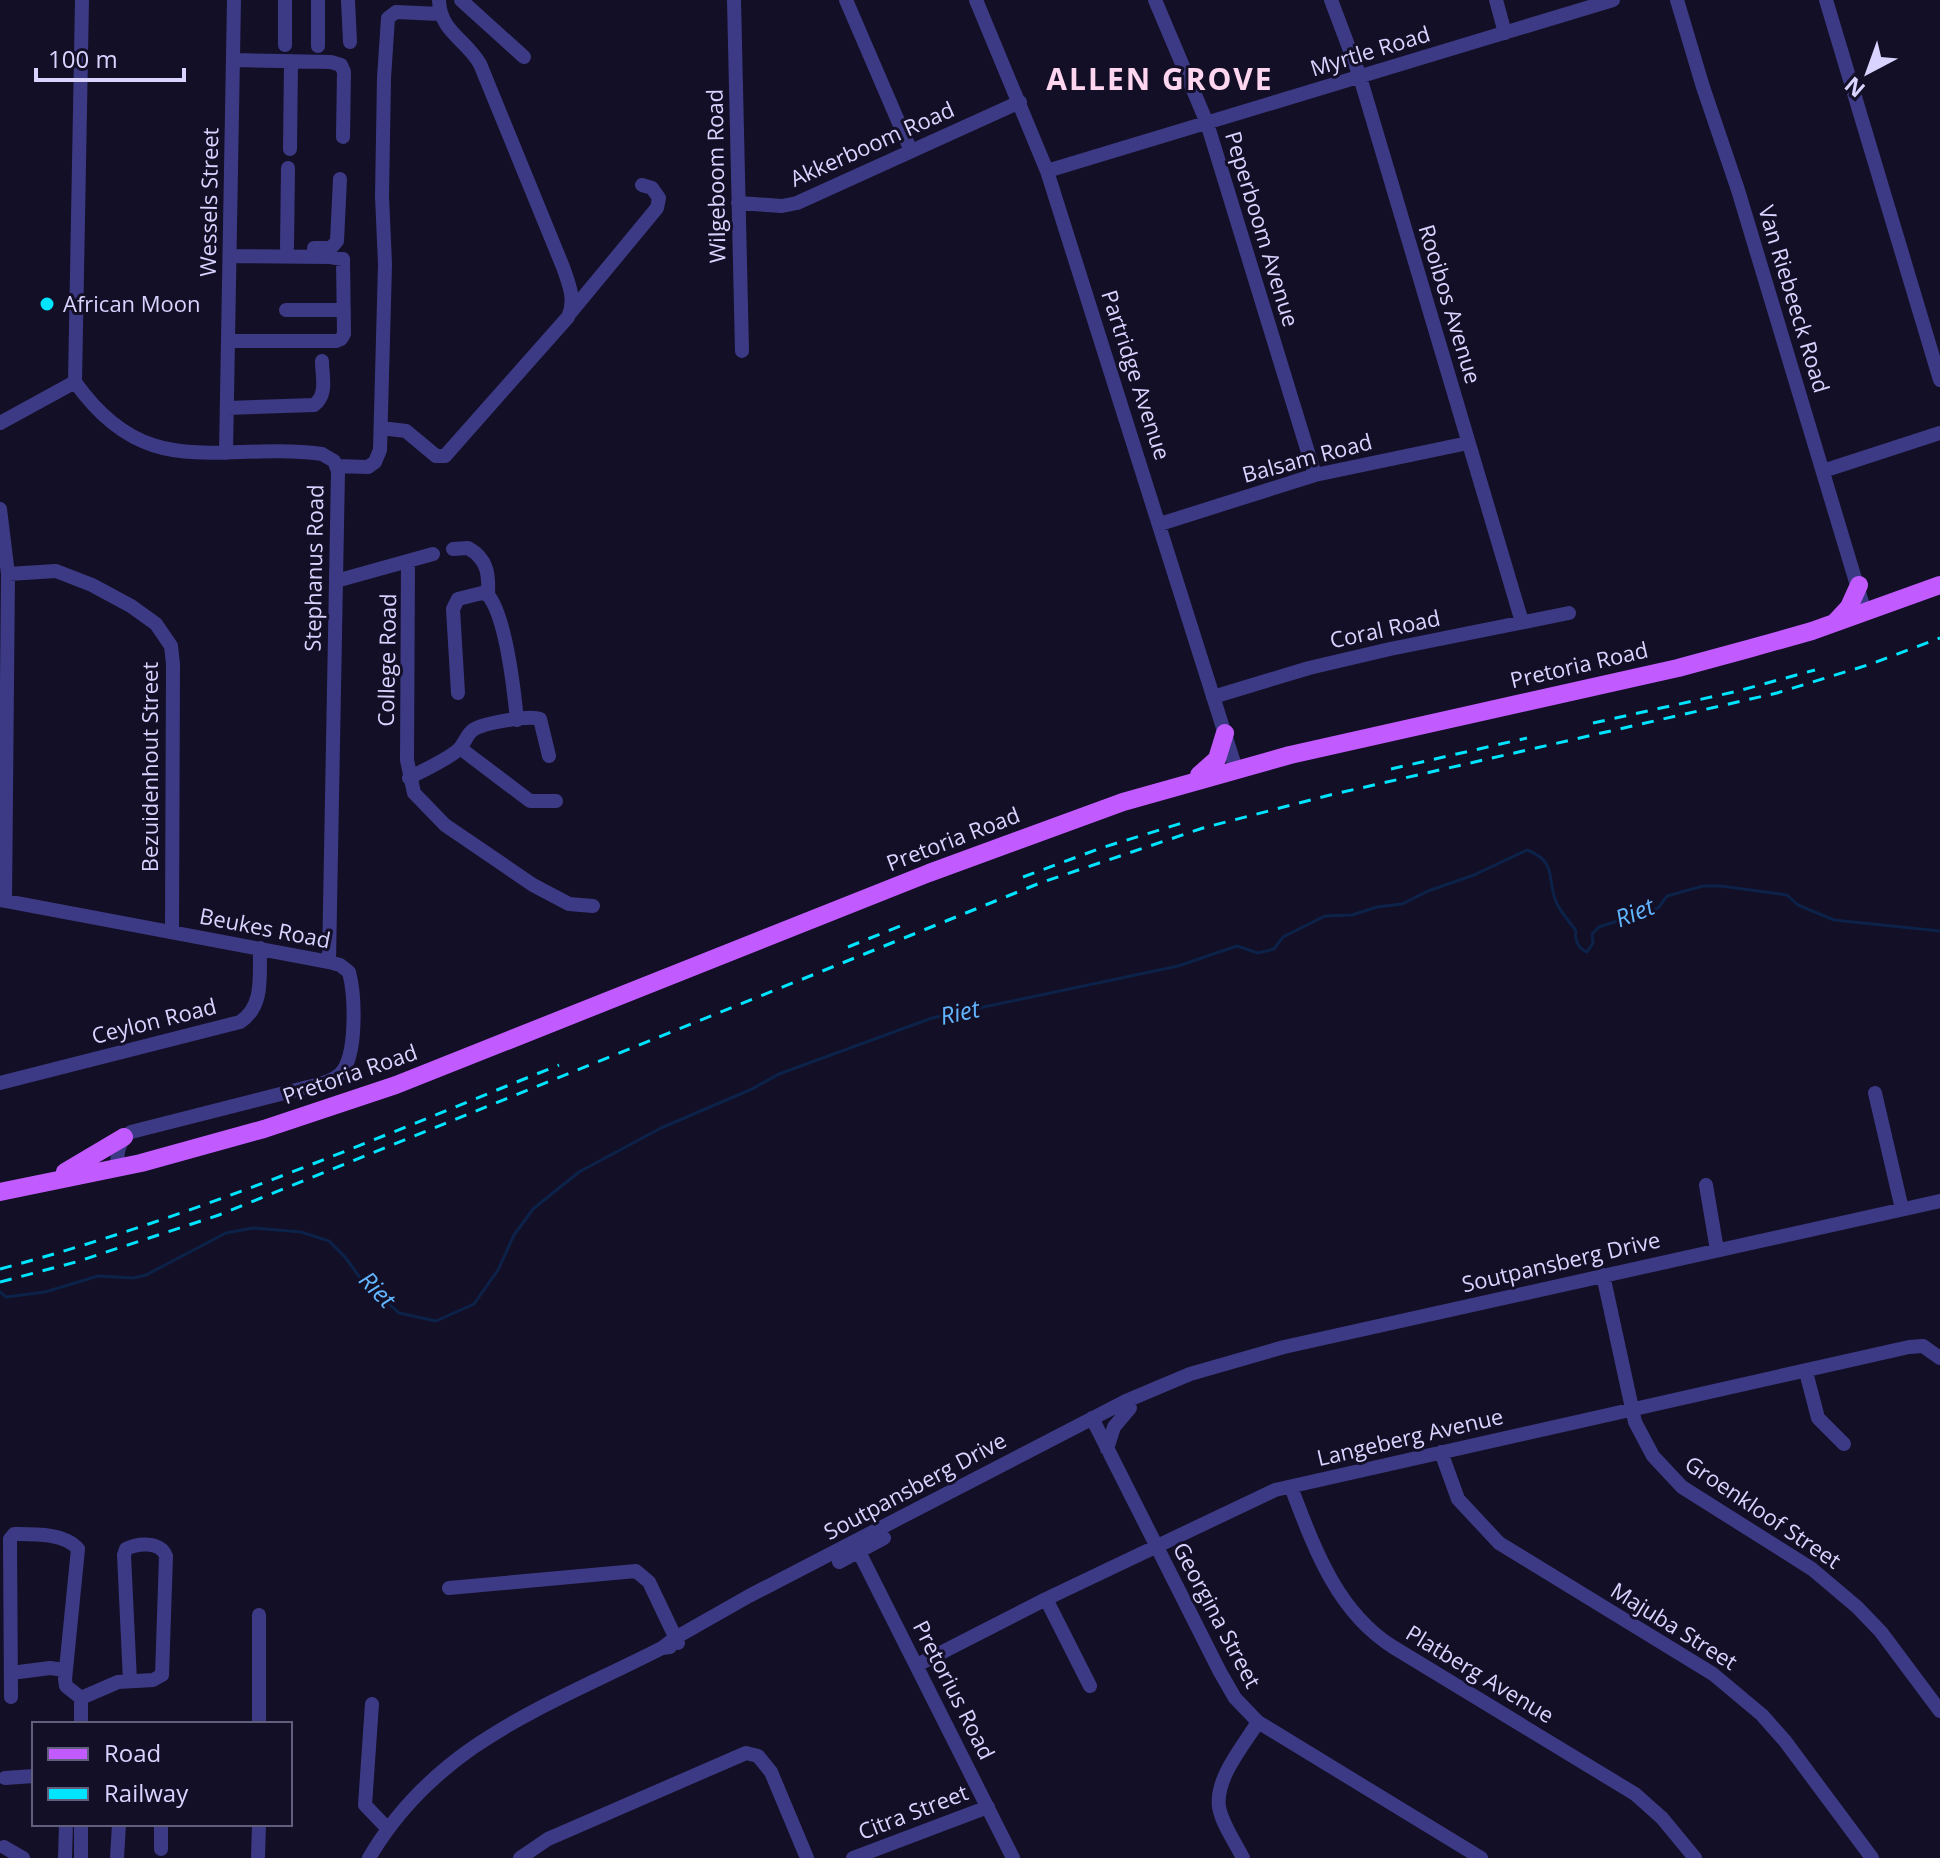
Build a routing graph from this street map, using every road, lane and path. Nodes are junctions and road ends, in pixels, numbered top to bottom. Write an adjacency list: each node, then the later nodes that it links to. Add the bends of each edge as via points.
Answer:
1 (82, 0): 44 (street)
2 (234, 0): 22 (street, Wessels Street)
3 (285, 0): 19 (street)
4 (318, 0): 20 (street)
5 (348, 0): 18 (street)
6 (461, 0): 21 (street)
7 (734, 0): 34 (street, Wilgeboom Road)
8 (846, 0): 29 (street)
9 (976, 0): 25 (street, Partridge Avenue)
10 (1155, 0): 26 (street, Peperboom Avenue)
11 (1331, 0): 24 (street, Rooibos Avenue)
12 (1496, 0): 17 (street)
13 (1613, 0): 17 (street, Myrtle Road)
14 (1677, 0): 52 (street, Van Riebeeck Road)
15 (1826, 0): 43 (street)
16 (440, 7): 39 (street, via 445,24 480,64 568,282); 47 (street, via 396,12 387,23)
17 (1505, 33): 24 (street, Myrtle Road)
18 (350, 42)
19 (285, 45)
20 (318, 46)
21 (524, 57)
22 (233, 60): 23 (street); 36 (street, Wessels Street)
23 (291, 61): 27 (street, via 335,62 343,68); 28 (street)
24 (1360, 77): 26 (street, Myrtle Road); 49 (street, Rooibos Avenue)
25 (1020, 102): 29 (street, Akkerboom Road); 31 (street, Partridge Avenue)
26 (1207, 123): 31 (street, Myrtle Road); 53 (street, Peperboom Avenue)
27 (343, 137)
28 (290, 149)
29 (911, 151): 34 (street, Akkerboom Road, via 797,203)
30 (288, 168): 35 (street)
31 (1047, 171): 55 (street, Partridge Avenue)
32 (340, 179): 35 (street, via 335,245)
33 (642, 185): 39 (street, via 659,198 657,208)
34 (738, 203): 41 (street, Wilgeboom Road)
35 (287, 247): 36 (street)
36 (230, 251): 38 (street, via 342,258); 40 (street, Wessels Street)
37 (286, 310): 38 (street)
38 (344, 310): 40 (street, via 339,341)
39 (571, 313): 47 (street, via 445,456 436,456 406,431)
40 (228, 341): 45 (street, Wessels Street)
41 (742, 351)
42 (322, 361): 45 (street, via 323,392 314,405)
43 (1940, 380)
44 (75, 382): 46 (street); 50 (street, Stephanus Road, via 112,424 136,440 166,450)
45 (227, 408): 50 (street, Wessels Street)
46 (0, 423)
47 (381, 428): 51 (street, via 380,450 372,465)
48 (1940, 433): 52 (street)
49 (1468, 443): 53 (street, Balsam Road); 67 (street, Rooibos Avenue)
50 (226, 453): 51 (street, Stephanus Road, via 322,454)
51 (336, 466): 60 (street, Stephanus Road)
52 (1823, 471): 61 (street, Van Riebeeck Road)
53 (1315, 475): 55 (street, Balsam Road)
54 (0, 509): 59 (street)
55 (1160, 524): 70 (street, Partridge Avenue)
56 (453, 549): 63 (street, via 468,548 481,558 489,574)
57 (433, 554): 58 (street, College Road)
58 (408, 561): 60 (street, College Road); 76 (street, College Road)
59 (8, 574): 79 (street); 81 (street, Bezuidenhout Street, via 50,570 72,575 143,614 171,646)
60 (336, 581): 83 (street, Stephanus Road)
61 (1858, 583): 64 (main road); 65 (street, Van Riebeeck Road); 68 (main road, via 1849,607)
62 (1940, 585): 64 (main road, Pretoria Road)
63 (488, 595): 69 (street, via 463,596 453,609); 71 (street, via 503,639)
64 (1891, 603): 65 (main road, Pretoria Road)
65 (1865, 612): 68 (main road, Pretoria Road)
66 (1569, 613): 67 (street, Coral Road)
67 (1522, 622): 70 (street, Coral Road, via 1350,658)
68 (1834, 623): 75 (main road, Pretoria Road, via 1678,668)
69 (458, 693)
70 (1213, 697): 72 (street, Partridge Avenue)
71 (517, 720): 73 (street, via 480,726); 74 (street, via 540,719)
72 (1225, 733): 75 (street, Partridge Avenue); 77 (main road, via 1217,759)
73 (460, 748): 76 (street); 78 (street, via 530,801)
74 (549, 756)
75 (1236, 769): 77 (main road, Pretoria Road)
76 (409, 778): 80 (street, via 419,801 457,835 557,899)
77 (1191, 782): 87 (main road, Pretoria Road, via 929,873 396,1085)
78 (556, 801)
79 (2, 901): 81 (street, Beukes Road)
80 (593, 906)
81 (172, 932): 82 (street, Beukes Road)
82 (260, 948): 83 (street, Beukes Road); 84 (street, Ceylon Road, via 257,1002 240,1022)
83 (329, 962): 86 (street, Beukes Road, via 344,967 350,976 351,1054 341,1074 327,1082 146,1127)
84 (0, 1083)
85 (1875, 1093): 93 (street)
86 (123, 1138): 87 (main road); 88 (street); 89 (main road)
87 (141, 1163): 88 (main road, Pretoria Road)
88 (118, 1169): 89 (main road, Pretoria Road)
89 (45, 1183): 91 (main road, Pretoria Road)
90 (1706, 1185): 94 (street)
91 (0, 1192)
92 (1940, 1201): 93 (street, Soutpansberg Drive)
93 (1902, 1209): 94 (street, Soutpansberg Drive)
94 (1717, 1250): 95 (street, Soutpansberg Drive)
95 (1603, 1275): 98 (street, Soutpansberg Drive, via 1284,1347); 100 (street, Groenkloof Street)
96 (1940, 1358): 97 (street, Langeberg Avenue, via 1929,1349 1909,1347)
97 (1806, 1372): 100 (street, Langeberg Avenue); 102 (street, via 1818,1418)
98 (1194, 1375): 99 (street, Soutpansberg Drive); 101 (street, Soutpansberg Drive, via 1126,1401)
99 (1130, 1408): 101 (street, Soutpansberg Drive); 103 (street, via 1114,1427)
100 (1633, 1411): 104 (street, Langeberg Avenue); 120 (street, Groenkloof Street, via 1645,1443 1672,1479 1812,1569 1857,1607)
101 (1094, 1422): 103 (street, Georgina Street); 107 (street, Soutpansberg Drive)
102 (1844, 1444)
103 (1107, 1449): 106 (street, Georgina Street)
104 (1441, 1452): 105 (street, Langeberg Avenue); 148 (street, Majuba Street, via 1458,1499 1499,1543 1713,1674 1762,1715)
105 (1291, 1487): 106 (street, Langeberg Avenue); 147 (street, Platberg Avenue, via 1334,1585 1366,1627 1626,1788 1651,1807)
106 (1156, 1546): 109 (street, Langeberg Avenue); 123 (street, Georgina Street, via 1235,1698)
107 (857, 1548): 111 (street, Soutpansberg Drive); 112 (street, Pretorius Road)
108 (449, 1588): 111 (street, via 636,1571 649,1582)
109 (1046, 1599): 112 (street, Langeberg Avenue); 116 (street)
110 (259, 1615): 122 (street)
111 (676, 1640): 132 (street, Soutpansberg Drive, via 478,1742 426,1784)
112 (917, 1665): 126 (street, Pretorius Road)
113 (65, 1670): 114 (street); 114 (street, via 78,1549 60,1538 16,1534 10,1539); 118 (street, via 66,1686)
114 (11, 1673): 117 (street)
115 (130, 1681): 115 (street, via 124,1555 132,1546 157,1546 166,1556 163,1672 158,1679); 118 (street)
116 (1090, 1686)
117 (11, 1697)
118 (81, 1698): 121 (street)
119 (372, 1704): 132 (street, via 365,1805)
120 (1940, 1711)
121 (81, 1722)
122 (259, 1722)
123 (1258, 1722): 145 (street, via 1220,1792 1222,1816); 146 (street, Georgina Street)
124 (32, 1776): 125 (street)
125 (5, 1778)
126 (988, 1807): 143 (street, Citra Street); 144 (street, Pretorius Road)
127 (66, 1826): 136 (street)
128 (81, 1826): 137 (street)
129 (119, 1826): 138 (street)
130 (161, 1826): 134 (street)
131 (259, 1826): 139 (street)
132 (387, 1828): 140 (street, Soutpansberg Drive)
133 (4, 1847): 135 (street)
134 (161, 1849)
135 (23, 1858)
136 (65, 1858)
137 (81, 1858)
138 (117, 1858)
139 (258, 1858)
140 (369, 1858)
141 (520, 1858): 142 (street, via 548,1839 746,1753 758,1756 771,1772)
142 (807, 1858)
143 (853, 1858)
144 (1013, 1858)
145 (1243, 1858)
146 (1481, 1858)
147 (1695, 1858)
148 (1872, 1858)

